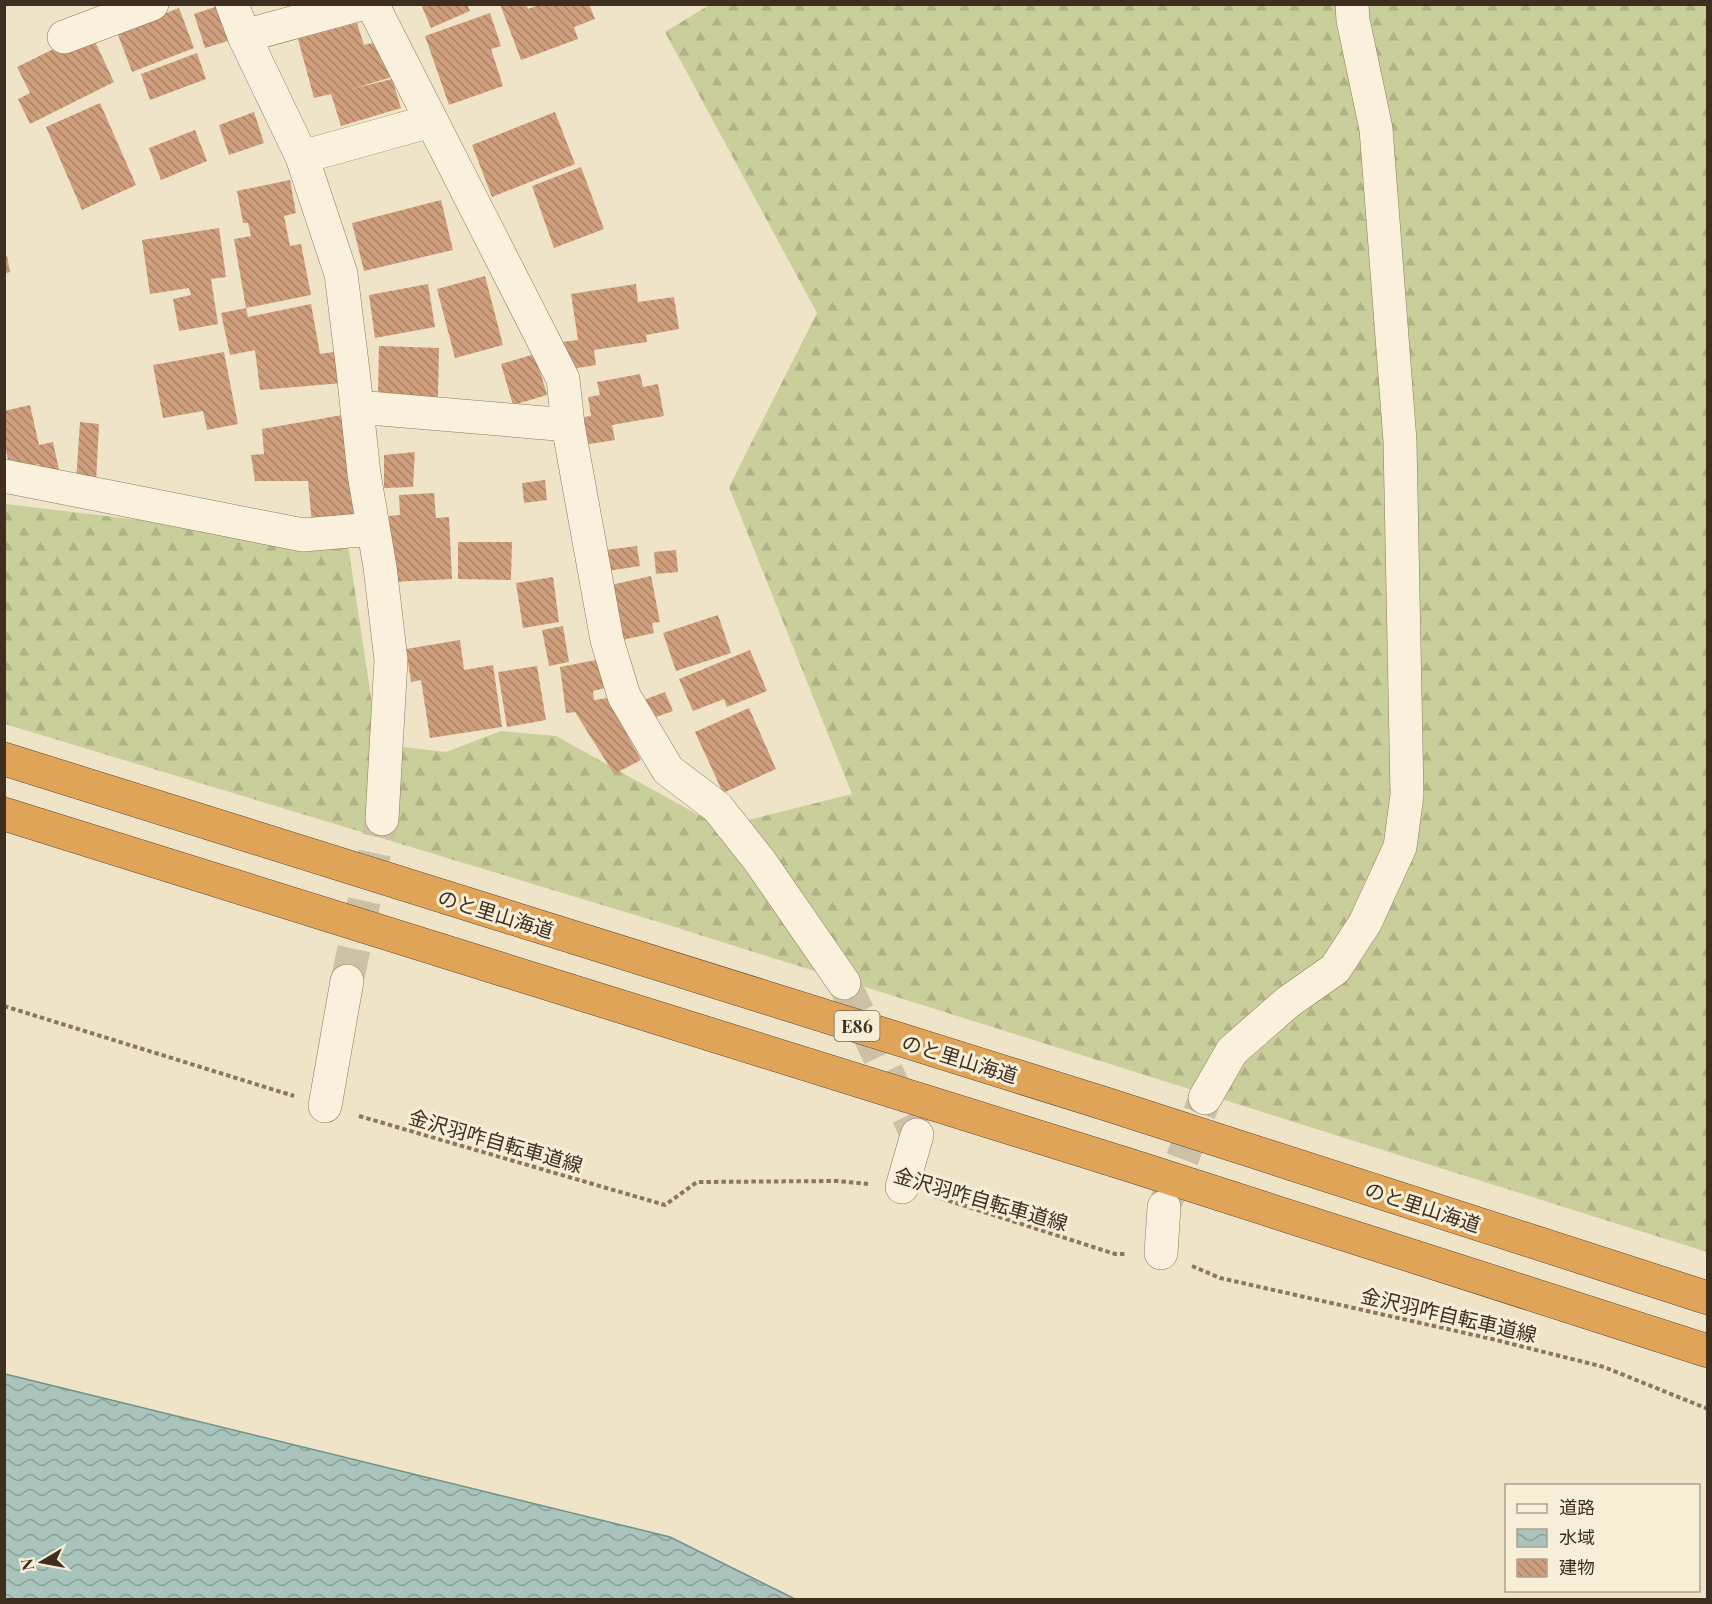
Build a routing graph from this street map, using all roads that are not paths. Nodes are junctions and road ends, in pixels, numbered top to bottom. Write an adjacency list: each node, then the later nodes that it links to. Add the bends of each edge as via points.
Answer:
1 (152, 4): 7 (street)
2 (232, 4): 6 (street)
3 (361, 4): 6 (street)
4 (372, 4): 8 (street)
5 (1352, 4): 19 (street, via 1376,129 1400,441 1407,795 1400,847 1365,923 1335,969 1288,1002 1232,1051)
6 (244, 36): 9 (street)
7 (64, 37)
8 (431, 121): 9 (street); 11 (street, via 563,379)
9 (302, 157): 10 (street, via 341,274)
10 (357, 407): 11 (street); 13 (street)
11 (568, 425): 18 (street, via 607,640 624,696 668,770 717,807 759,860)
12 (4, 476): 13 (street, via 303,535)
13 (373, 529): 16 (street, via 391,660)
14 (4, 759): 25 (highway, のと里山海道 / E86, via 1094,1100)
15 (4, 814): 26 (highway, via 1107,1158)
16 (382, 819)
17 (347, 981): 20 (street)
18 (844, 983)
19 (1204, 1098)
20 (325, 1106)
21 (916, 1135): 22 (street)
22 (902, 1187)
23 (1164, 1207): 24 (street)
24 (1161, 1253)
25 (1707, 1298)
26 (1707, 1351)

